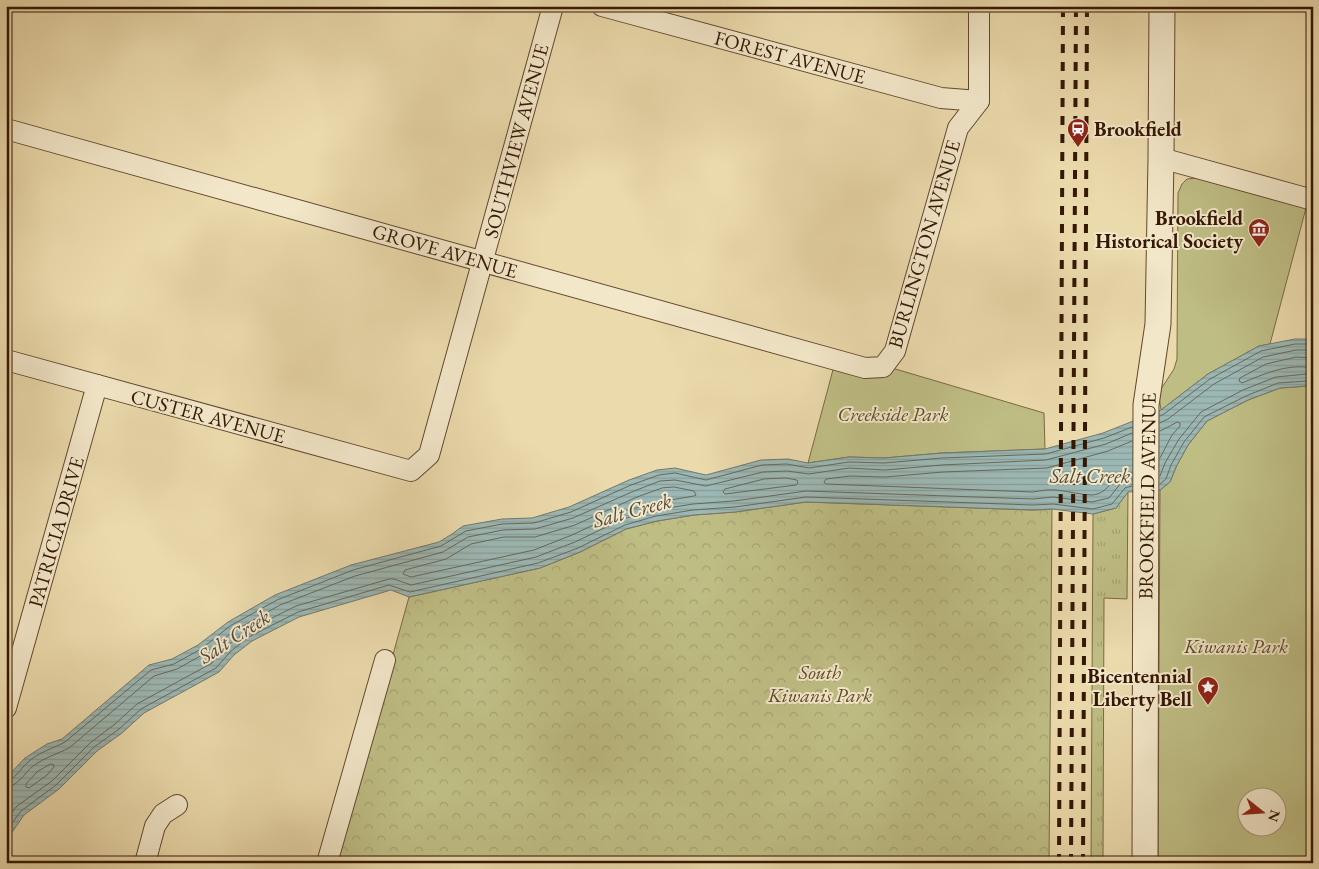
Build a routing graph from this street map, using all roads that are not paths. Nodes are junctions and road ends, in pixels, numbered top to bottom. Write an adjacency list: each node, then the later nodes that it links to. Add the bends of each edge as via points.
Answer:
1 (553, 6): 11 (street, SOUTHVIEW AVENUE)
2 (602, 6): 7 (street, FOREST AVENUE, via 941,98)
3 (979, 6): 7 (street)
4 (1151, 6): 6 (street, BROOKFIELD AVENUE)
5 (1162, 6): 6 (street, BROOKFIELD AVENUE)
6 (1160, 70): 9 (street, BROOKFIELD AVENUE)
7 (979, 101): 13 (street, BURLINGTON AVENUE, via 958,128 895,351)
8 (6, 128): 11 (street, GROVE AVENUE)
9 (1161, 158): 10 (street); 21 (street, BROOKFIELD AVENUE, via 1158,324 1146,405)
10 (1313, 200)
11 (483, 261): 13 (street, GROVE AVENUE, via 865,368); 15 (street, SOUTHVIEW AVENUE, via 429,455)
12 (6, 360): 14 (street, CUSTER AVENUE)
13 (884, 366)
14 (98, 385): 15 (street, CUSTER AVENUE); 17 (street, PATRICIA DRIVE)
15 (411, 472)
16 (385, 660): 20 (street)
17 (6, 708)
18 (177, 805): 19 (street, via 163,814 155,826)
19 (145, 863)
20 (327, 863)
21 (1145, 863)

